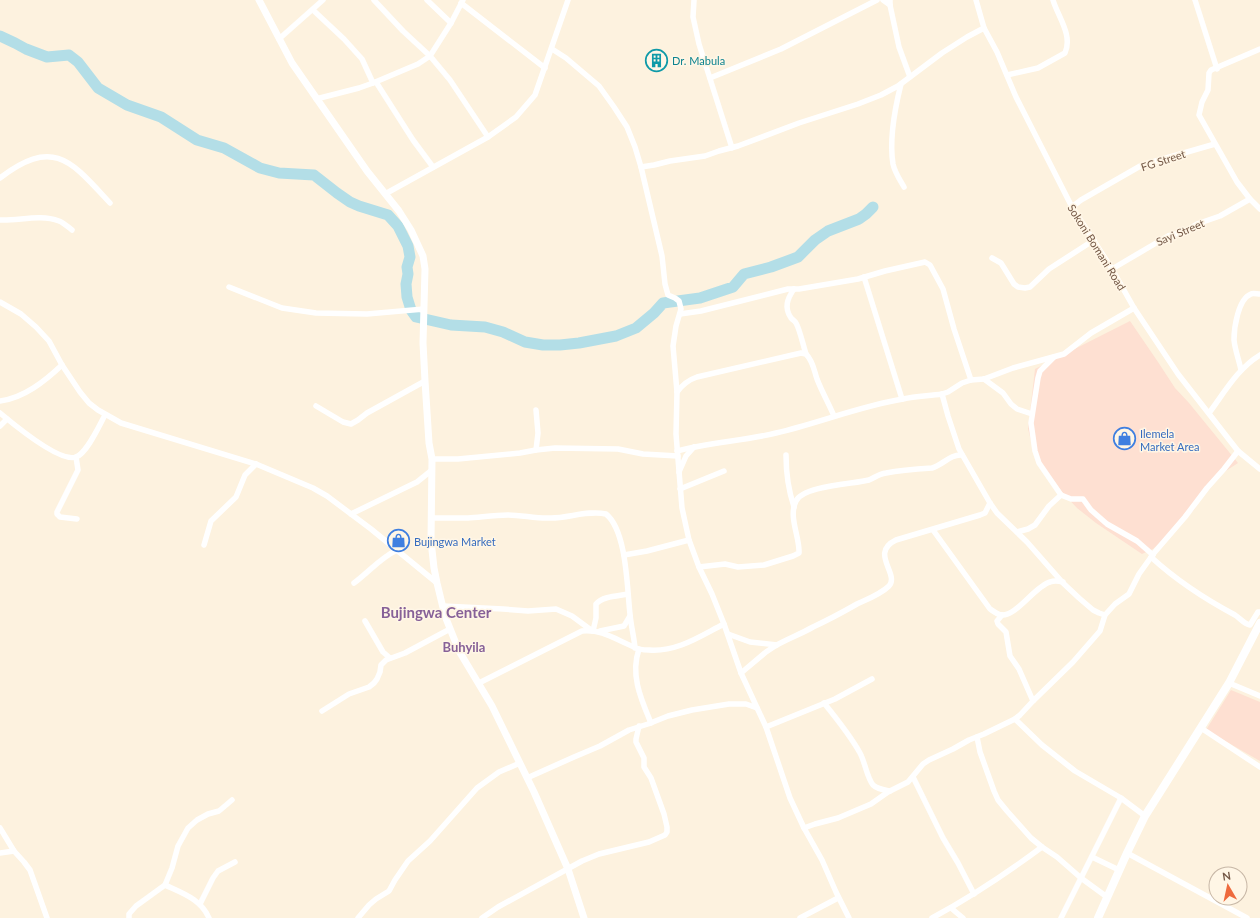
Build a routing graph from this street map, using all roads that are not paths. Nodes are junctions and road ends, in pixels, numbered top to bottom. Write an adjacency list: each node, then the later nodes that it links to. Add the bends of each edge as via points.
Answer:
1 (259, 0): 18 (street)
2 (323, 0): 15 (street)
3 (374, 0): 21 (street)
4 (427, 0): 16 (street)
5 (560, 0): 14 (street)
6 (694, 0): 26 (street, via 693,17)
7 (877, 0): 26 (street, via 781,49)
8 (883, 0): 13 (street)
9 (976, 0): 17 (street, Sokoni Bomani Road)
10 (1053, 0): 24 (street, via 1066,31 1065,53 1038,68)
11 (1195, 0): 23 (street)
12 (462, 2): 16 (street); 22 (street)
13 (890, 2): 25 (street, via 899,47)
14 (567, 3): 19 (street)
15 (313, 10): 18 (street); 27 (street, via 362,59)
16 (451, 23): 21 (street)
17 (984, 28): 24 (street, Sokoni Bomani Road); 25 (street, via 967,36)
18 (279, 39): 29 (street)
19 (552, 49): 22 (street); 33 (street, via 599,86 627,127)
20 (1260, 49): 23 (street)
21 (430, 56): 27 (street, via 418,64); 30 (street, via 450,80)
22 (545, 68): 30 (street, via 535,95 526,107)
23 (1217, 69): 31 (street, via 1211,70 1209,74 1208,90 1199,115)
24 (1007, 75): 40 (street, Sokoni Bomani Road, via 1016,98)
25 (910, 77): 28 (street)
26 (710, 78): 32 (street)
27 (374, 82): 29 (street); 34 (street)
28 (901, 84): 32 (street, via 858,104); 36 (street, via 891,145 893,165)
29 (316, 99): 37 (street)
30 (488, 137): 34 (street)
31 (1215, 144): 38 (street); 40 (street, FG Street, via 1142,165)
32 (732, 148): 33 (street, via 705,156)
33 (641, 167): 54 (street, via 662,256 665,284 668,295 679,301)
34 (433, 168): 37 (street)
35 (0, 178): 39 (street, via 24,162 53,156 71,164)
36 (904, 187)
37 (385, 194): 53 (street, via 411,230 423,256)
38 (1250, 199): 41 (street); 46 (street, Sayi Street, via 1220,216 1197,224 1182,233 1168,236)
39 (110, 203)
40 (1072, 207): 44 (street, Sokoni Bomani Road)
41 (1260, 209)
42 (0, 220): 43 (street, via 46,219 59,221)
43 (72, 230)
44 (1094, 240): 45 (street, via 1025,288 1014,284 999,261); 46 (street, Sokoni Bomani Road)
45 (992, 258)
46 (1112, 269): 52 (street, Sokoni Bomani Road)
47 (864, 277): 49 (street); 61 (street, via 907,265 925,262 930,265 943,289); 65 (street)
48 (229, 287): 53 (street, via 282,308 316,313 367,314)
49 (794, 289): 54 (street); 55 (street, via 786,303 787,310 796,323)
50 (1260, 294): 59 (street, via 1251,294 1239,308 1234,341)
51 (0, 302): 58 (street, via 21,314 36,327 49,341)
52 (1134, 308): 57 (street, via 1091,333 1068,351); 70 (street, Sokoni Bomani Road, via 1178,374)
53 (424, 309): 62 (street)
54 (680, 314): 63 (street, via 673,346)
55 (806, 354): 63 (street, via 801,353 697,377 683,384); 73 (street, via 812,362)
56 (1260, 355): 59 (street)
57 (1054, 357): 60 (street); 71 (street, via 1040,371)
58 (62, 365): 66 (street, via 25,393); 72 (street, via 89,403)
59 (1241, 370): 70 (street)
60 (984, 379): 61 (street); 71 (street, via 1003,393 1017,409)
61 (971, 380): 64 (street)
62 (424, 381): 67 (street, via 350,424); 83 (street)
63 (677, 392): 79 (street)
64 (942, 394): 65 (street); 81 (street)
65 (902, 399): 73 (street)
66 (0, 401)
67 (316, 406)
68 (536, 410): 77 (street)
69 (0, 413): 74 (street)
70 (1209, 413): 78 (street, Sokoni Bomani Road)
71 (1032, 414): 90 (street, via 1032,433 1039,463)
72 (105, 415): 82 (street, via 92,441); 84 (street, via 121,423)
73 (834, 416): 76 (street, via 776,433)
74 (8, 419): 75 (street); 82 (street, via 45,447 61,455)
75 (0, 426)
76 (694, 447): 79 (street); 88 (street, via 686,456)
77 (536, 450): 79 (street, via 612,448 643,454); 83 (street, via 458,460)
78 (1238, 451): 85 (street, Sokoni Bomani Road); 104 (street)
79 (677, 453): 88 (street)
80 (786, 455): 92 (street, via 787,482)
81 (962, 455): 91 (street); 92 (street, via 956,454 932,468 884,473 870,479 811,491 801,495)
82 (76, 457): 96 (street, via 78,470 57,514 60,517)
83 (432, 460): 86 (street)
84 (256, 464): 94 (street, via 314,488); 101 (street, via 245,475 236,497 211,521)
85 (1260, 469)
86 (432, 470): 94 (street, via 417,482); 97 (street)
87 (724, 471): 89 (street)
88 (678, 474): 89 (street)
89 (680, 489): 100 (street)
90 (1061, 495): 99 (street, via 1035,524); 104 (street, via 1083,499 1107,524 1137,542)
91 (990, 503): 93 (street); 95 (street, via 985,513)
92 (794, 507): 105 (street, via 800,550 798,554 757,566 738,567 725,564)
93 (997, 513): 95 (street); 99 (street)
94 (351, 514): 102 (street)
95 (980, 515): 98 (street)
96 (77, 518)
97 (431, 518): 103 (street, via 488,515 553,518 606,514 612,521); 108 (street, via 432,554)
98 (933, 530): 112 (street, via 990,609); 121 (street, via 890,543 885,556 892,577 888,587)
99 (1017, 532): 106 (street)
100 (690, 540): 103 (street); 105 (street)
101 (204, 545)
102 (397, 550): 107 (street, via 384,557); 108 (street)
103 (624, 555): 109 (street)
104 (1152, 556): 111 (street, via 1165,569 1246,625 1250,625); 113 (street, via 1129,594)
105 (699, 568): 117 (street)
106 (1063, 582): 112 (street, via 1050,582 1012,612); 113 (street, via 1093,610)
107 (354, 583)
108 (437, 583): 110 (street)
109 (628, 594): 114 (street); 119 (street, via 596,604)
110 (443, 606): 118 (street); 119 (street, via 528,611 556,609)
111 (1260, 612)
112 (1002, 615): 129 (street, via 997,621 998,624 1006,632 1010,656 1019,669)
113 (1105, 615): 129 (street, via 1100,631)
114 (630, 616): 119 (street, via 624,626); 122 (street)
115 (365, 621): 123 (street, via 383,652)
116 (1260, 623): 127 (main road)
117 (724, 624): 120 (street); 122 (street, via 676,648)
118 (450, 629): 123 (street); 126 (street, via 459,651)
119 (594, 631): 122 (street); 126 (street, via 582,631 572,635)
120 (728, 634): 121 (street, via 750,642); 124 (street)
121 (777, 645): 124 (street)
122 (637, 649): 134 (street, via 636,677)
123 (390, 658): 132 (street, via 383,662 377,679 369,687 349,694)
124 (741, 673): 131 (street)
125 (872, 679): 130 (street)
126 (479, 683): 139 (street)
127 (1229, 683): 128 (street); 137 (main road)
128 (1260, 696)
129 (1033, 701): 133 (street)
130 (824, 703): 136 (street); 143 (street, via 856,747 870,781 874,786)
131 (757, 708): 134 (street, via 746,704 729,704 680,712); 136 (street)
132 (322, 711)
133 (1015, 719): 138 (street); 144 (street, via 1074,771)
134 (651, 723): 135 (street)
135 (639, 726): 141 (street); 155 (street, via 636,742 657,794 667,832 649,842 599,854)
136 (766, 727): 148 (street, via 790,798)
137 (1201, 728): 140 (street); 146 (main road)
138 (977, 737): 142 (street, via 929,760); 149 (street, via 998,800 1021,828)
139 (520, 763): 141 (street); 167 (street, via 499,772 477,788 430,841 408,861 389,891 376,899)
140 (1260, 767)
141 (527, 778): 155 (street)
142 (913, 778): 143 (street); 159 (street)
143 (890, 791): 148 (street, via 856,811)
144 (1121, 798): 146 (street); 153 (street)
145 (232, 800): 158 (street, via 219,811 197,820 188,828 178,846)
146 (1145, 816): 152 (main road)
147 (0, 828): 150 (street)
148 (804, 828): 161 (street, via 822,860)
149 (1042, 847): 157 (street); 159 (street)
150 (14, 851): 151 (street); 164 (street, via 30,870)
151 (0, 853)
152 (1127, 853): 156 (main road); 176 (street)
153 (1092, 857): 156 (street); 157 (street)
154 (235, 862): 162 (street, via 218,871)
155 (568, 869): 168 (street); 169 (street)
156 (1119, 870): 160 (main road)
157 (1081, 878): 160 (street); 174 (street)
158 (165, 885): 162 (street); 165 (street, via 136,906 129,914)
159 (974, 894): 163 (street)
160 (1107, 897): 175 (main road)
161 (838, 898): 170 (street); 171 (street)
162 (200, 904): 166 (street)
163 (951, 908): 172 (street); 173 (street)
164 (48, 918)
165 (129, 918)
166 (209, 918)
167 (358, 918)
168 (482, 918)
169 (584, 918)
170 (800, 918)
171 (849, 918)
172 (932, 918)
173 (963, 918)
174 (1061, 918)
175 (1098, 918)
176 (1247, 918)

